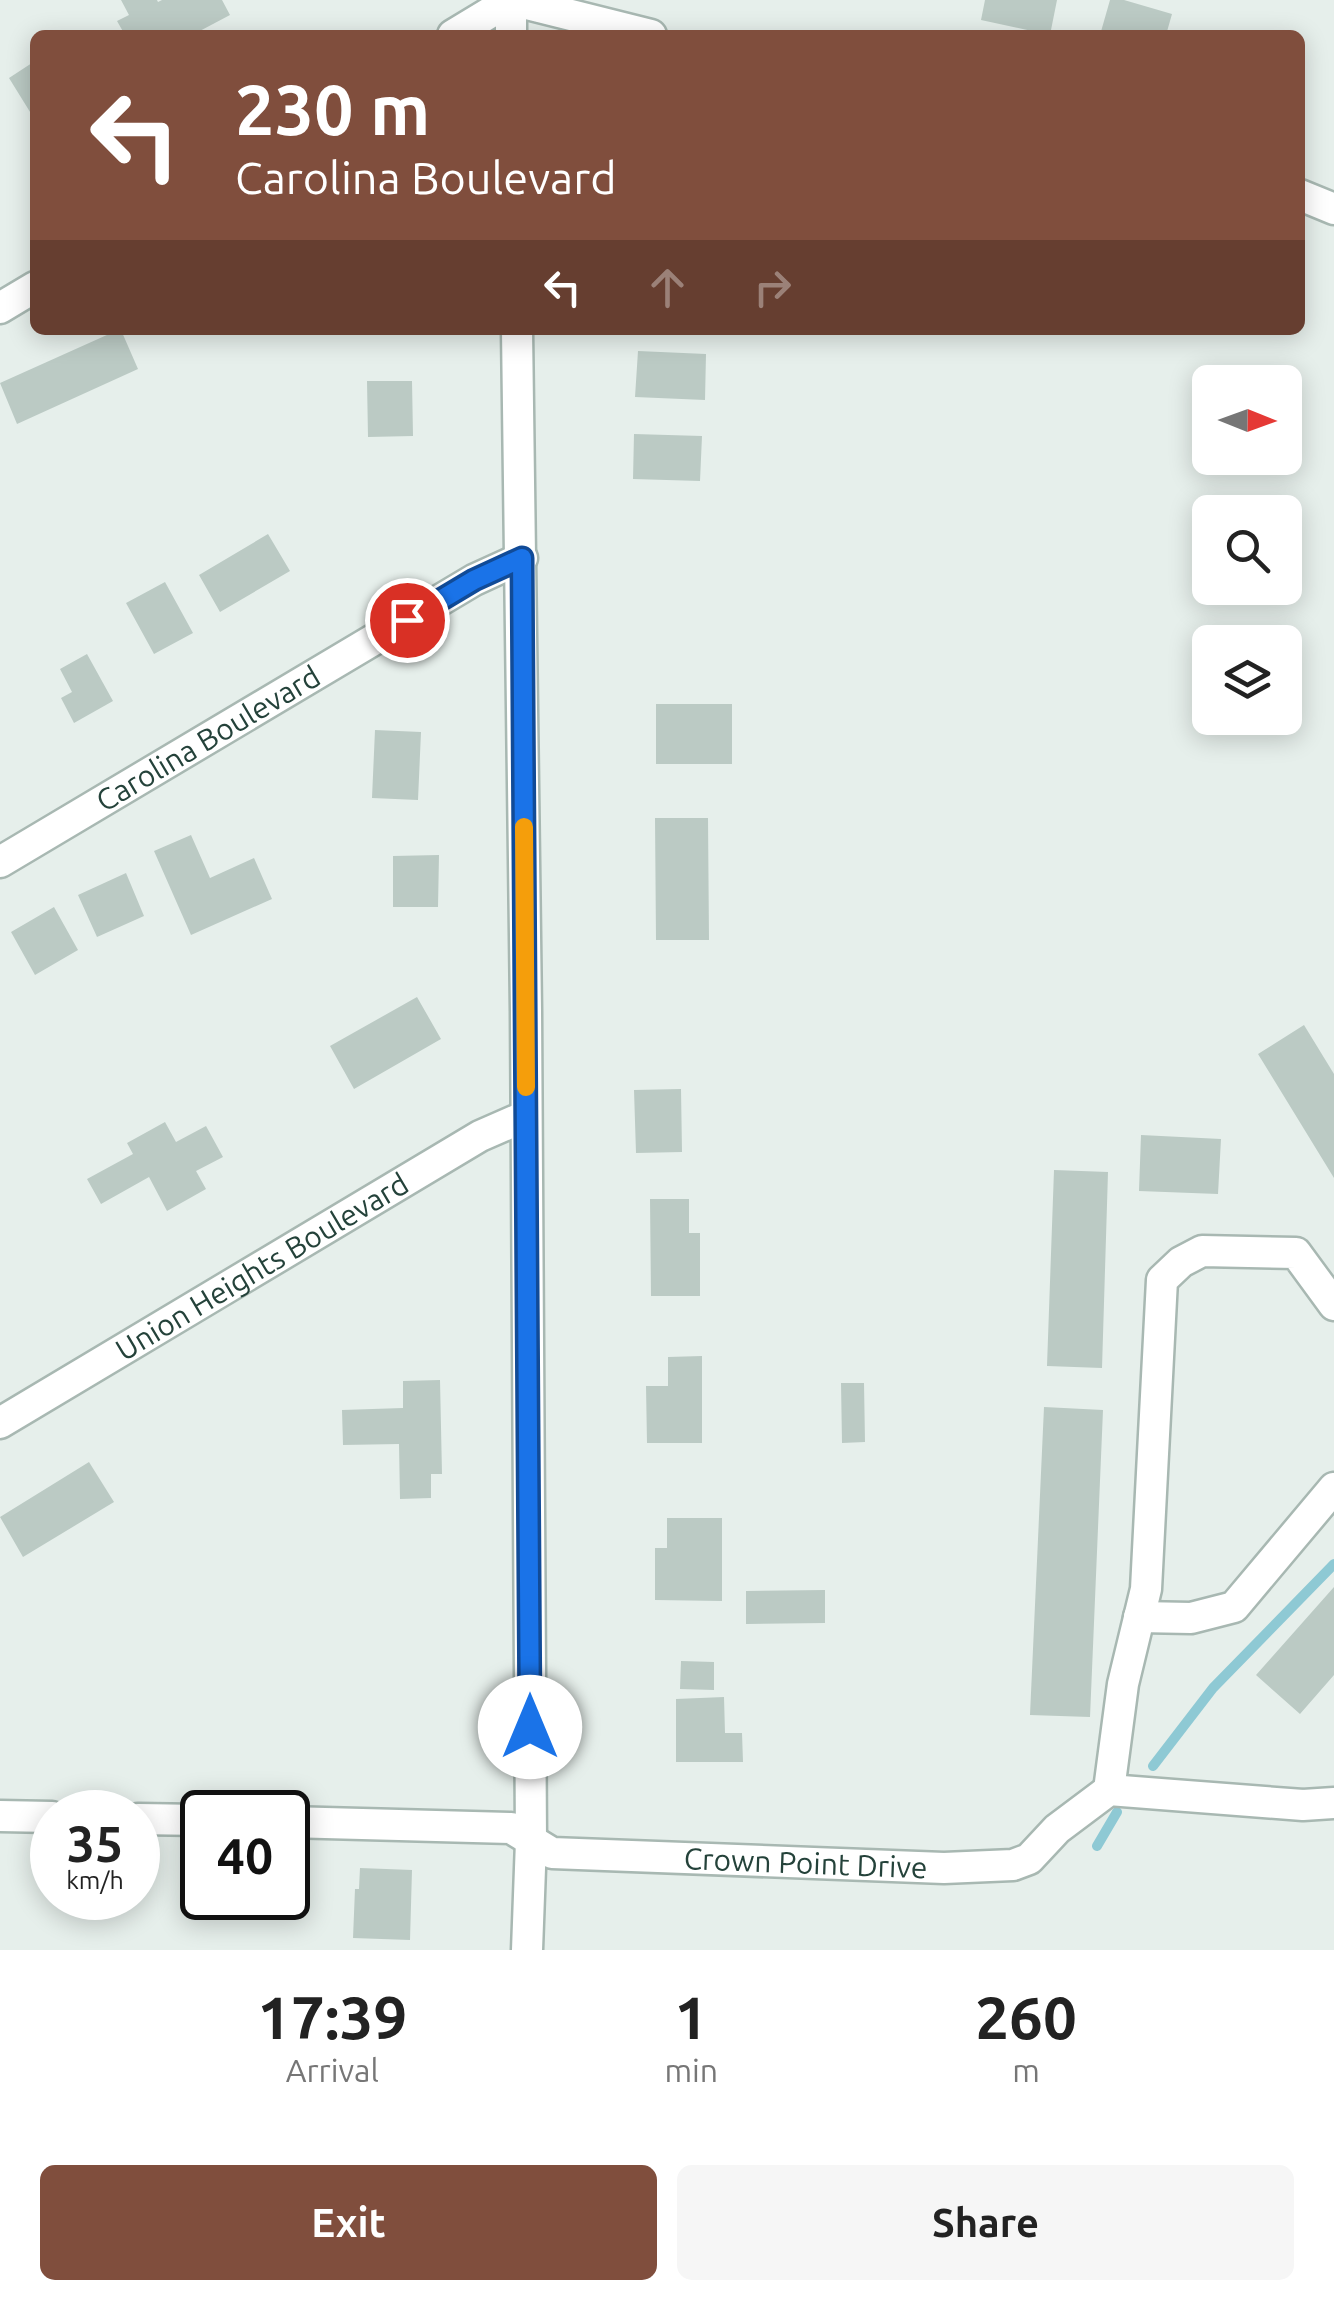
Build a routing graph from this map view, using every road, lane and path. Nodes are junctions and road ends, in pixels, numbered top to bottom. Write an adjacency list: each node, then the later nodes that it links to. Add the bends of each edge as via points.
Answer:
1 (511, 0): 2 (street); 3 (street); 4 (street)
2 (461, 30)
3 (511, 30)
4 (630, 30)
5 (1305, 198): 6 (street)
6 (1334, 209)
7 (30, 289): 8 (street)
8 (0, 308)
9 (517, 335): 10 (street)
10 (522, 558): 11 (street, Carolina Boulevard, via 474,580); 12 (street)
11 (0, 862)
12 (526, 1116): 14 (street, Union Heights Boulevard, via 480,1136); 22 (street)
13 (1334, 1305): 16 (street, via 1296,1252 1202,1251 1162,1280 1146,1589)
14 (0, 1423)
15 (1334, 1488): 16 (street, via 1234,1607 1191,1618)
16 (1139, 1617): 17 (street, via 1122,1684)
17 (1109, 1790): 18 (street); 22 (street, Crown Point Drive, via 1014,1865 572,1854 552,1853)
18 (1334, 1803)
19 (0, 1816): 20 (street)
20 (30, 1817)
21 (310, 1823): 22 (street, Crown Point Drive, via 512,1828)
22 (531, 1841): 23 (street)
23 (526, 1950)

